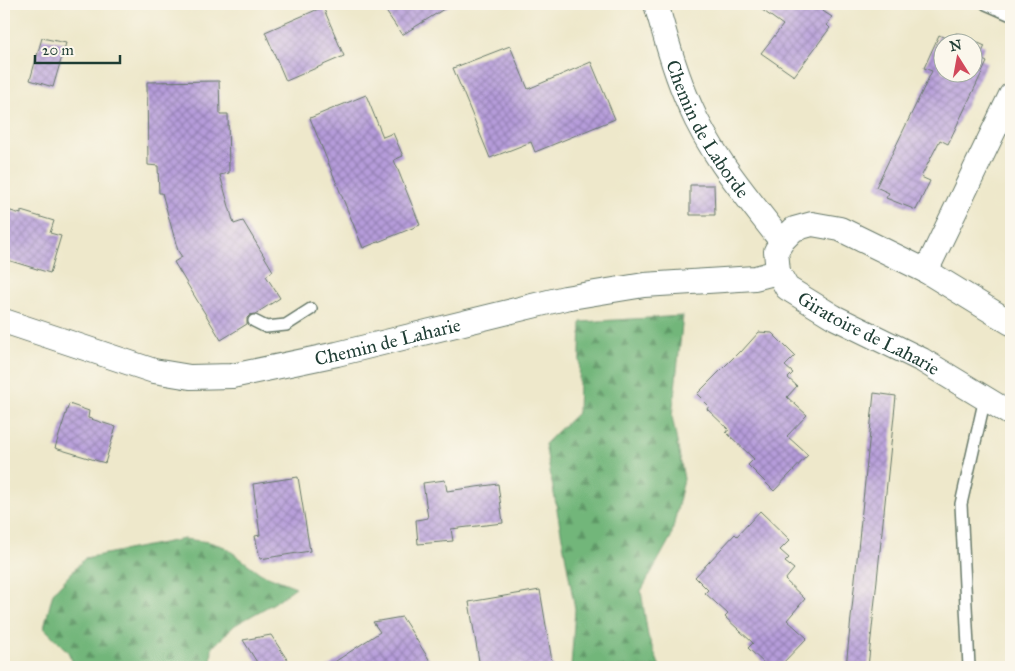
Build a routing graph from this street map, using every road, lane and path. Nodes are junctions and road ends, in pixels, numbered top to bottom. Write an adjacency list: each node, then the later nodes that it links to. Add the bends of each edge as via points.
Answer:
1 (656, 4): 5 (street, Chemin de Laborde, via 690,107 722,165)
2 (986, 4): 3 (lane)
3 (1011, 15)
4 (1011, 95): 6 (street)
5 (783, 240): 6 (street, via 794,229 812,224 840,229); 7 (street, via 776,251)
6 (926, 271): 11 (street)
7 (778, 272): 9 (street, Chemin de Laharie, via 755,278 644,285 565,298 337,354 232,376 190,377 154,371); 12 (street, Giratoire de Laharie, via 787,288 834,317 922,360)
8 (311, 309): 10 (lane, via 286,325 266,327)
9 (4, 321)
10 (254, 321)
11 (1011, 323)
12 (985, 398): 13 (street, Giratoire de Laharie); 14 (lane, via 961,504)
13 (1011, 414)
14 (969, 667)

